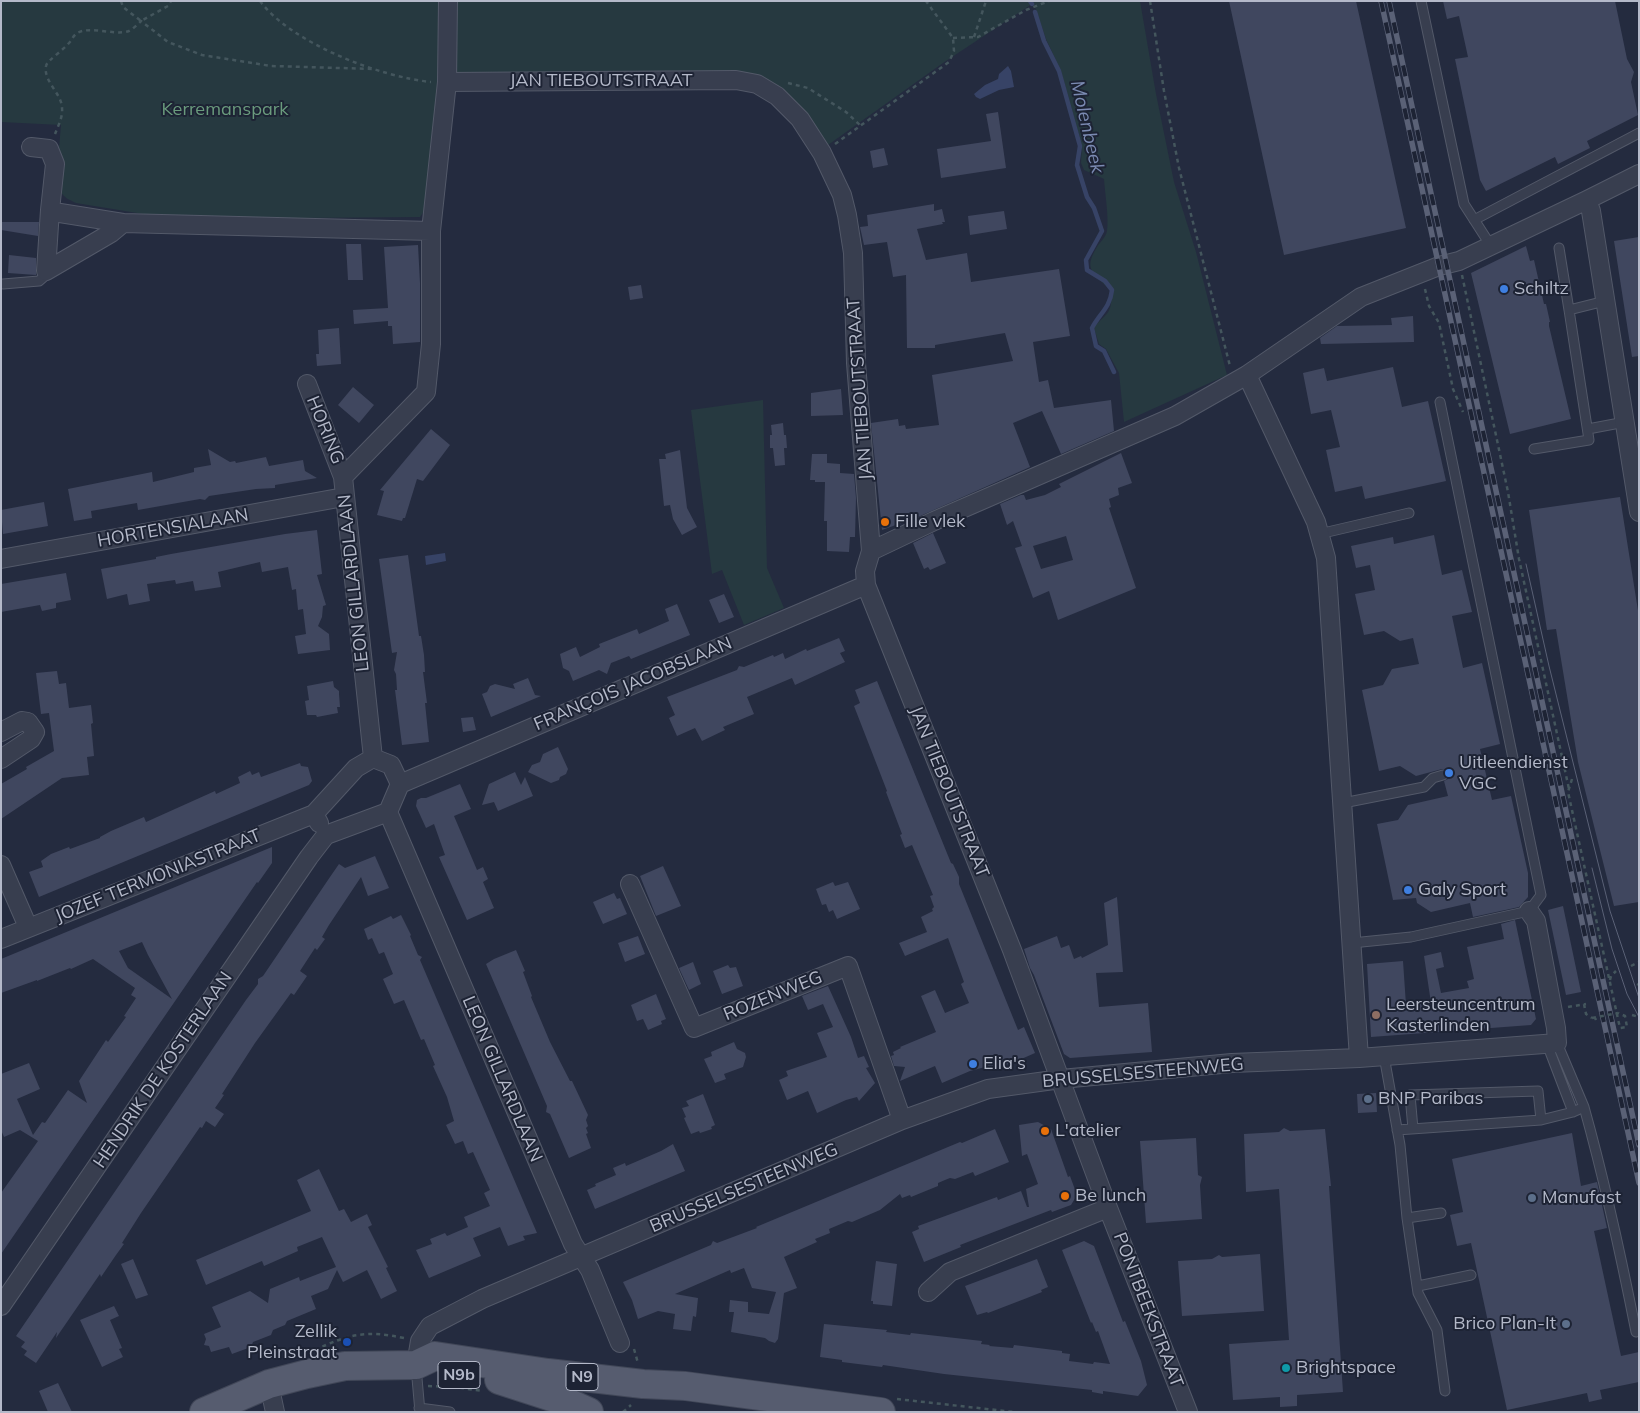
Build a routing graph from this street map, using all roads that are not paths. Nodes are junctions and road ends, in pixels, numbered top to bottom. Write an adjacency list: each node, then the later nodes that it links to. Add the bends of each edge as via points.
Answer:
1 (448, 1): 3 (street)
2 (1421, 1): 9 (lane, via 1464,204)
3 (447, 82): 11 (street, LEON GILLARDLAAN); 29 (street, JAN TIEBOUTSTRAAT, via 736,80 757,84 777,96 800,119 822,152 842,195 847,215 853,253 856,363)
4 (1639, 133): 9 (lane)
5 (31, 147): 8 (street, via 50,150 55,164)
6 (1639, 174): 7 (street)
7 (1587, 200): 12 (street); 16 (street)
8 (50, 210): 10 (street); 14 (street)
9 (1474, 220): 12 (lane)
10 (123, 223): 11 (street); 14 (street)
11 (431, 231): 24 (street, LEON GILLARDLAAN, via 431,344 426,392)
12 (1491, 246): 18 (street, via 1459,262 1439,266 1361,298)
13 (1559, 248): 17 (lane)
14 (46, 271): 15 (lane, via 47,274 39,281)
15 (3, 284)
16 (1605, 301): 17 (lane); 21 (street)
17 (1569, 310): 22 (lane)
18 (1241, 379): 28 (street, via 1316,522); 29 (street, via 1175,416)
19 (307, 384): 24 (street, HORING)
20 (1440, 402): 43 (lane, via 1541,895)
21 (1624, 422): 22 (lane); 26 (street)
22 (1588, 429): 23 (lane, via 1589,440)
23 (1534, 449)
24 (343, 477): 25 (street, LEON GILLARDLAAN)
25 (344, 497): 30 (street, HORTENSIALAAN); 33 (street, LEON GILLARDLAAN)
26 (1639, 512)
27 (1409, 513): 28 (lane)
28 (1319, 534): 37 (street, via 1326,558)
29 (871, 551): 31 (street, JAN TIEBOUTSTRAAT, via 865,571)
30 (1, 559)
31 (866, 584): 36 (street, FRANÇOIS JACOBSLAAN); 50 (street, JAN TIEBOUTSTRAAT)
32 (1, 732): 34 (street, via 22,721 28,722 35,732 31,739)
33 (373, 758): 36 (street, via 391,765); 39 (street, via 356,768)
34 (1, 759)
35 (1443, 775): 37 (lane, via 1433,778 1424,787)
36 (400, 784): 38 (street)
37 (1343, 803): 46 (street)
38 (388, 812): 40 (street); 60 (street, LEON GILLARDLAAN, via 573,1244)
39 (314, 814): 40 (street); 44 (street, JOZEF TERMONIASTRAAT)
40 (326, 835): 64 (street, HENDRIK DE KOSTERLAAN)
41 (1, 865): 44 (street)
42 (630, 884): 53 (street, ROZENWEG, via 694,1028 848,966)
43 (1529, 911): 46 (lane, via 1411,937); 47 (street, via 1536,922 1556,1028)
44 (28, 927): 45 (street, JOZEF TERMONIASTRAAT)
45 (1, 938)
46 (1352, 943): 49 (street)
47 (1552, 1043): 48 (street, BRUSSELSESTEENWEG); 51 (lane); 52 (lane)
48 (1384, 1056): 49 (street, BRUSSELSESTEENWEG); 56 (lane)
49 (1359, 1058): 50 (street, BRUSSELSESTEENWEG, via 1232,1063)
50 (1062, 1080): 53 (street, BRUSSELSESTEENWEG, via 988,1089); 57 (street, PONTBEEKSTRAAT)
51 (1584, 1107): 52 (lane); 65 (lane, via 1601,1166)
52 (1574, 1112): 54 (lane)
53 (902, 1120): 60 (street, BRUSSELSESTEENWEG)
54 (1541, 1120): 55 (lane); 55 (lane, via 1538,1091 1410,1095)
55 (1413, 1129): 56 (lane)
56 (1397, 1130): 59 (lane)
57 (1108, 1208): 63 (street, via 950,1272); 79 (street, PONTBEEKSTRAAT)
58 (1441, 1213): 59 (lane)
59 (1407, 1218): 62 (lane)
60 (582, 1257): 66 (street, LEON GILLARDLAAN); 67 (street, BRUSSELSESTEENWEG, via 482,1299 430,1326 420,1341)
61 (1471, 1275): 62 (lane)
62 (1418, 1286): 71 (lane, via 1418,1293 1437,1330)
63 (928, 1292)
64 (1, 1306)
65 (1636, 1332)
66 (620, 1342)
67 (417, 1375): 68 (main road, N9, via 345,1366); 69 (main road, N9b, via 427,1372 455,1374); 70 (main road, N9, via 435,1356); 73 (lane)
68 (269, 1384): 74 (main road, N9); 75 (street)
69 (497, 1387): 70 (lane, N9, via 515,1378); 77 (main road, N9b, via 567,1402)
70 (649, 1389): 72 (main road, N9, via 685,1386)
71 (1445, 1391)
72 (746, 1404): 78 (main road, N9)
73 (420, 1410): 76 (lane)
74 (204, 1412)
75 (274, 1412)
76 (450, 1412)
77 (589, 1412)
78 (881, 1412)
79 (1188, 1412)

